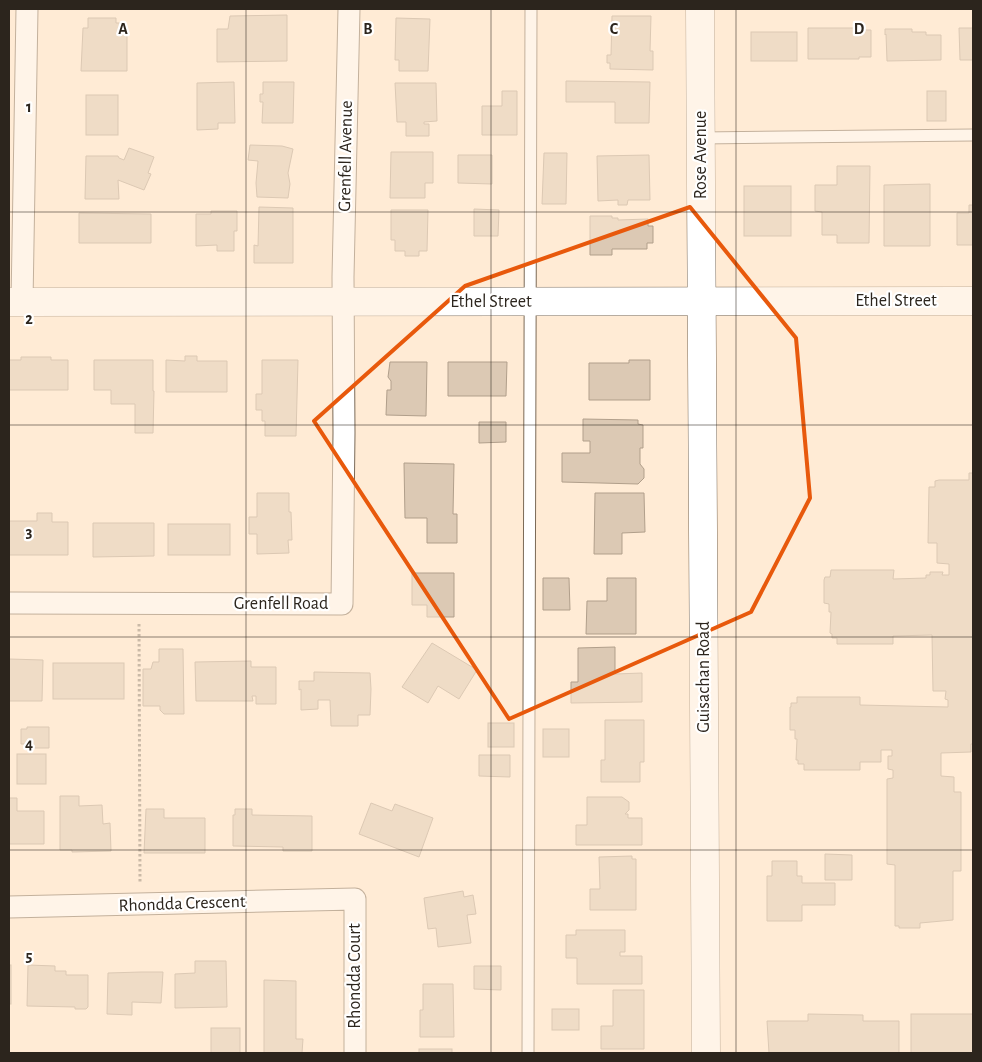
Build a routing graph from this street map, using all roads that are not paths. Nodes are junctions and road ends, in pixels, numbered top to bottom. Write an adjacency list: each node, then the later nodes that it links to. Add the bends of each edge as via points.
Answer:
1 (27, 9): 9 (street)
2 (349, 9): 10 (street, Grenfell Avenue)
3 (530, 9): 11 (lane)
4 (700, 9): 6 (street, Rose Avenue)
5 (973, 136): 6 (lane)
6 (701, 138): 7 (street, Rose Avenue)
7 (701, 300): 8 (street, Ethel Street); 11 (street, Ethel Street); 17 (street, Guisachan Road)
8 (973, 301)
9 (15, 302): 10 (street, Ethel Street)
10 (343, 302): 11 (street, Ethel Street); 12 (street, Grenfell Road, via 342,604)
11 (530, 302): 16 (lane)
12 (9, 603)
13 (355, 899): 14 (street, Rhondda Crescent); 15 (street, Rhondda Court)
14 (9, 907)
15 (355, 1053)
16 (528, 1053)
17 (706, 1053)

